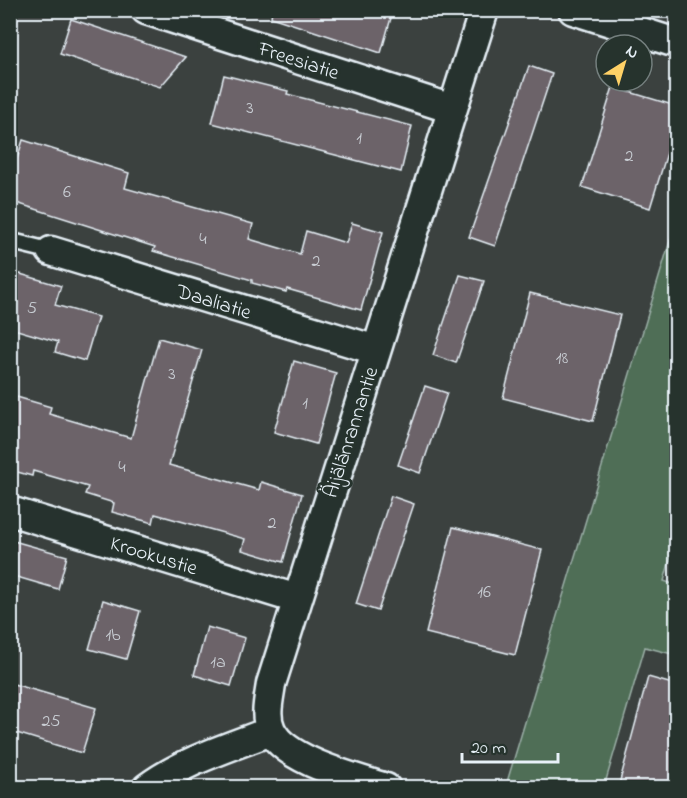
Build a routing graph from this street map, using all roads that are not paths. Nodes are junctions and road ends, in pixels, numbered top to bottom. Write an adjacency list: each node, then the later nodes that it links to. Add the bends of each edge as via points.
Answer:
1 (146, 10): 5 (street, Freesiatie)
2 (484, 10): 5 (street, Äijälänrannantie)
3 (573, 10): 4 (street)
4 (676, 43)
5 (452, 110): 8 (street, Äijälänrannantie)
6 (10, 241): 7 (lane)
7 (51, 251): 8 (street, Daaliatie)
8 (376, 350): 10 (street, Äijälänrannantie)
9 (10, 511): 10 (street, Krookustie)
10 (297, 599): 11 (street, Äijälänrannantie, via 271,684 267,712)
11 (271, 732): 12 (street, via 217,752); 13 (street, via 294,753 322,767)
12 (147, 788)
13 (386, 788)

